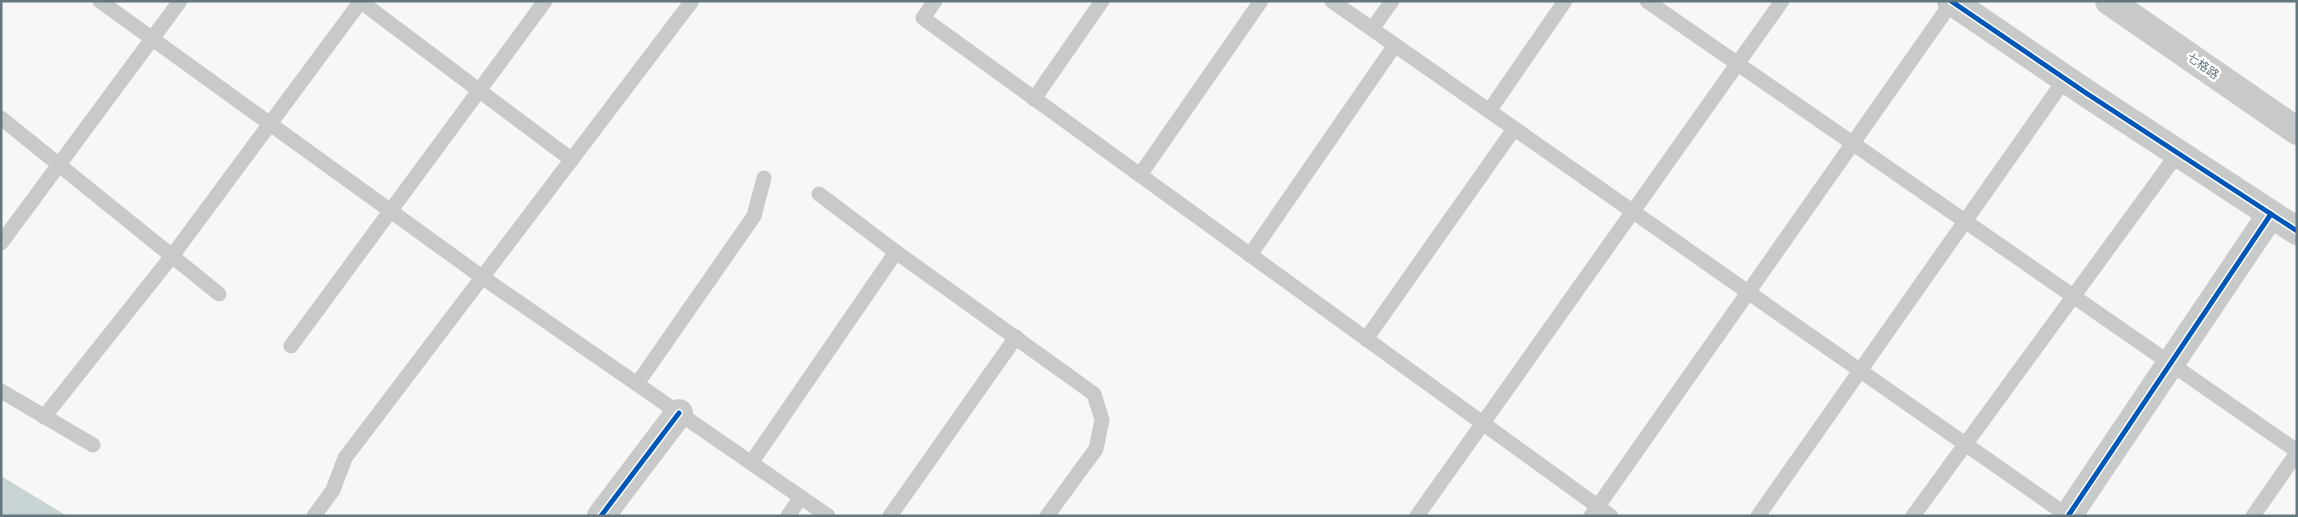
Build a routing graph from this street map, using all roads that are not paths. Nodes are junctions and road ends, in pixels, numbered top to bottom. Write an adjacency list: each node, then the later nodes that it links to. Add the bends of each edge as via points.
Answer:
1 (100, 1): 17 (lane)
2 (180, 1): 17 (lane)
3 (360, 1): 21 (lane); 25 (lane)
4 (545, 1): 21 (lane)
5 (935, 1): 22 (lane, via 922,18)
6 (1102, 1): 22 (lane)
7 (1261, 1): 32 (lane)
8 (1332, 1): 16 (lane)
9 (1392, 1): 16 (lane)
10 (1565, 1): 23 (lane)
11 (1647, 1): 19 (lane)
12 (1782, 1): 19 (lane)
13 (1952, 1): 20 (street); 28 (lane)
14 (2109, 1): 27 (street, 七格路)
15 (689, 2): 30 (lane)
16 (1372, 29): 18 (lane)
17 (152, 39): 25 (lane); 31 (lane)
18 (1395, 45): 23 (lane); 42 (lane)
19 (1737, 64): 28 (lane); 36 (lane)
20 (2065, 79): 29 (street); 38 (lane)
21 (479, 91): 30 (lane); 35 (lane)
22 (1034, 99): 32 (lane)
23 (1489, 111): 26 (lane)
24 (1, 118): 31 (lane)
25 (270, 124): 35 (lane); 43 (lane)
26 (1514, 129): 36 (lane); 49 (lane)
27 (2297, 131)
28 (1852, 144): 38 (lane); 45 (lane)
29 (2178, 153): 37 (street); 47 (lane)
30 (572, 160): 44 (lane)
31 (59, 165): 40 (lane); 43 (lane)
32 (1140, 175): 42 (lane)
33 (764, 178): 53 (lane, via 754,216)
34 (819, 194): 41 (lane)
35 (390, 211): 44 (lane); 50 (lane)
36 (1633, 212): 45 (lane); 57 (lane)
37 (2271, 214): 39 (street); 51 (street)
38 (1965, 222): 47 (lane); 52 (lane)
39 (2297, 231)
40 (1, 243)
41 (896, 252): 48 (lane); 61 (lane)
42 (1250, 255): 49 (lane)
43 (172, 256): 46 (lane); 56 (lane)
44 (482, 277): 53 (lane); 65 (lane, via 345,458 332,490)
45 (1748, 292): 52 (lane); 63 (lane)
46 (219, 294)
47 (2073, 296): 51 (lane); 58 (lane)
48 (1016, 337): 69 (lane); 70 (lane, via 1094,394 1102,420 1096,449)
49 (1366, 339): 57 (lane)
50 (291, 346)
51 (2170, 364): 60 (lane); 74 (street)
52 (1860, 370): 58 (lane); 72 (lane)
53 (637, 384): 55 (lane)
54 (1, 391): 56 (lane)
55 (679, 413): 61 (lane); 66 (street)
56 (44, 417): 59 (lane)
57 (1482, 424): 63 (lane); 64 (lane)
58 (1965, 444): 73 (lane); 74 (lane)
59 (93, 445)
60 (2297, 452): 75 (lane)
61 (751, 463): 62 (lane)
62 (801, 497): 67 (lane); 68 (lane)
63 (1594, 511): 71 (lane)
64 (1424, 513)
65 (314, 516)
66 (601, 516)
67 (788, 516)
68 (828, 516)
69 (890, 516)
70 (1047, 516)
71 (1611, 516)
72 (1758, 516)
73 (1913, 516)
74 (2068, 516)
75 (2253, 516)

